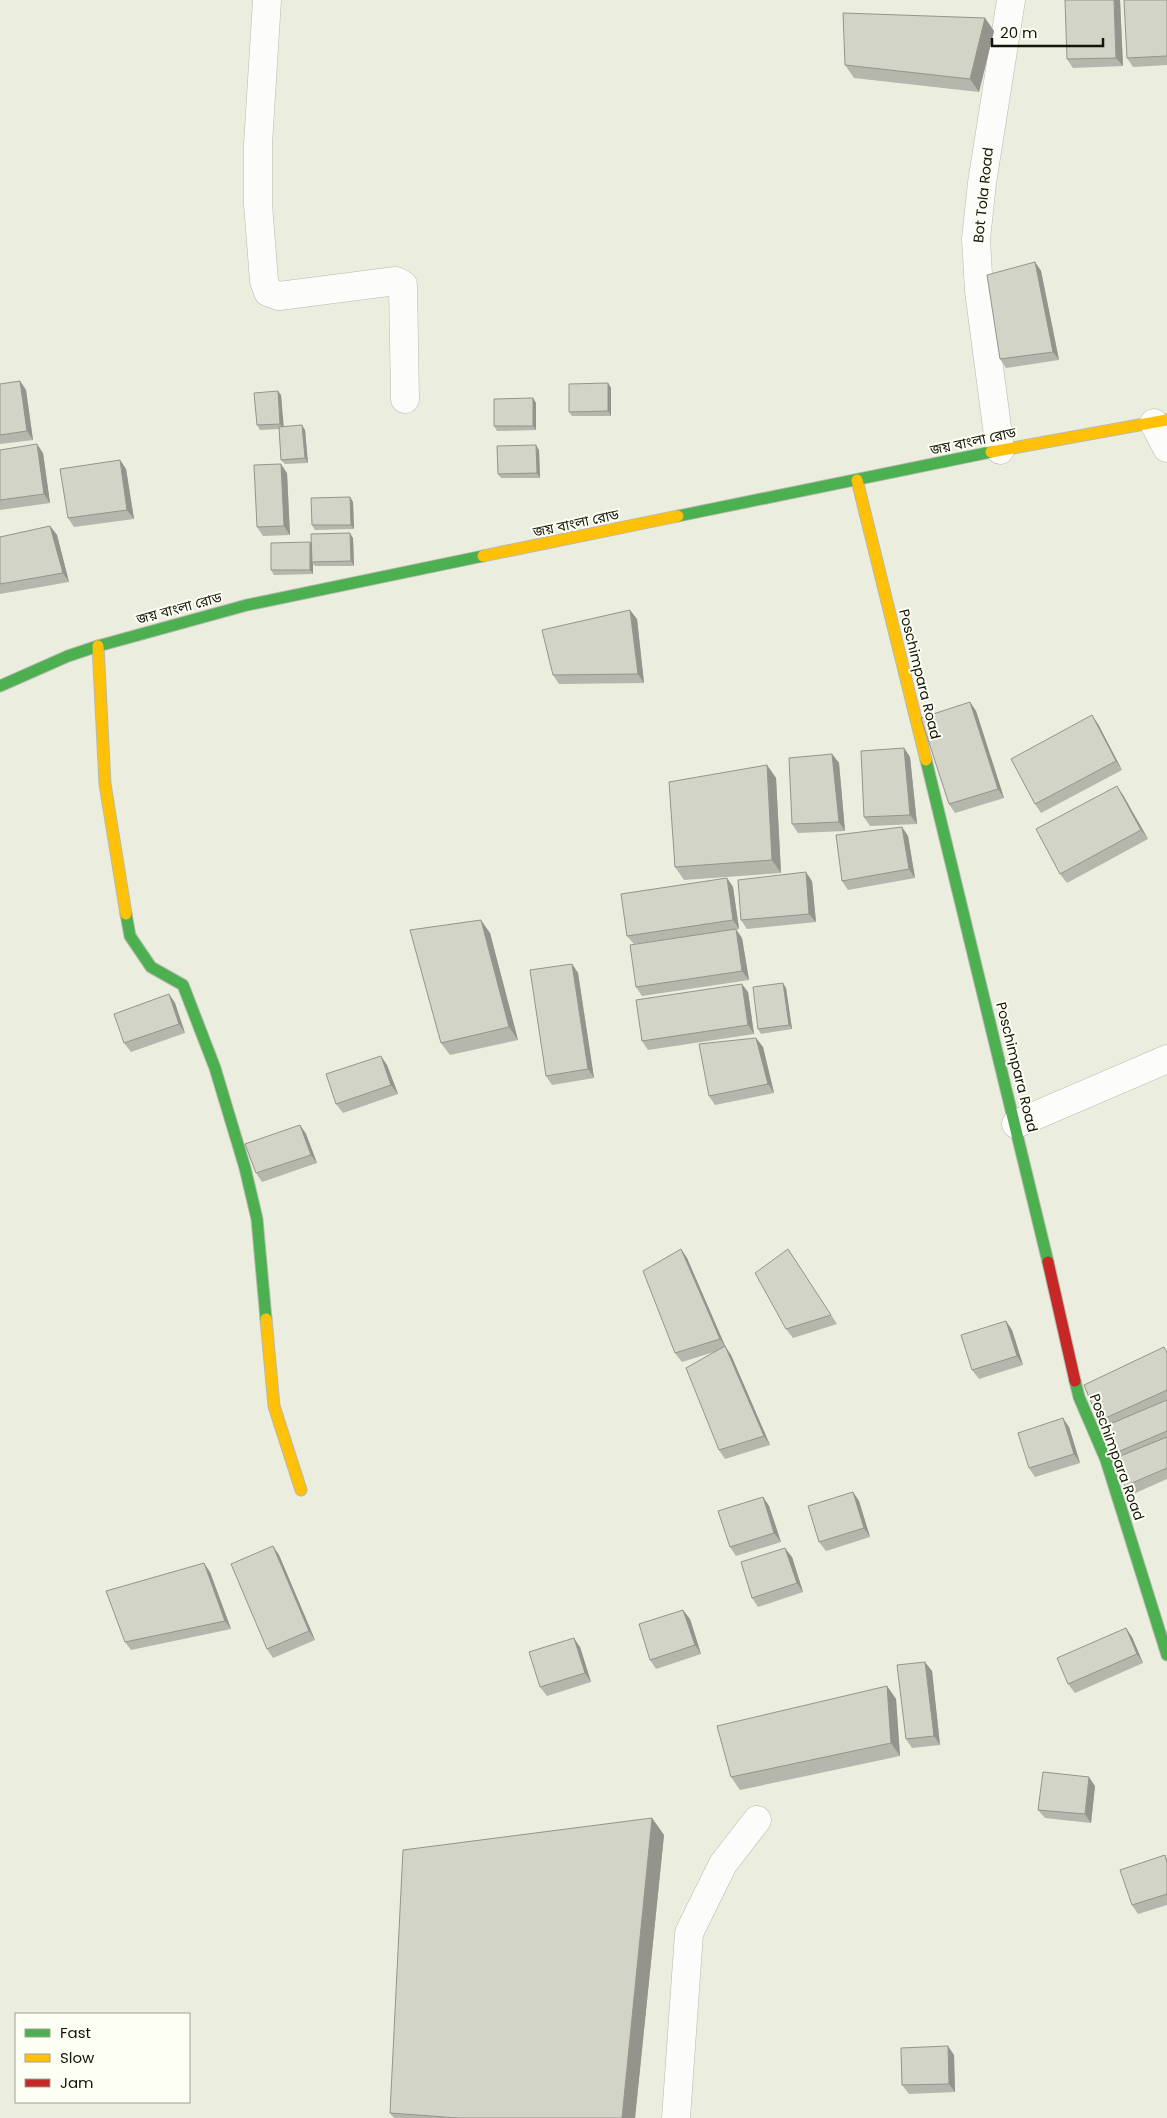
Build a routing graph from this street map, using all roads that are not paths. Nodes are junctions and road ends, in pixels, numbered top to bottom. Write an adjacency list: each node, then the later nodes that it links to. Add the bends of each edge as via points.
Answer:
1 (267, 0): 3 (street, via 258,144 258,204 264,281 268,292 278,296 400,282 403,285)
2 (1011, 0): 6 (street, Bot Tola Road, via 976,239)
3 (405, 399)
4 (1160, 421): 5 (street); 6 (street, জয় বাংলা রোড)
5 (1167, 448)
6 (1000, 450): 7 (street, জয় বাংলা রোড)
7 (857, 480): 8 (street, জয় বাংলা রোড, via 247,605); 11 (street, Poschimpara Road)
8 (98, 646): 9 (street, জয় বাংলা রোড); 12 (street, via 105,784 130,936 151,967 183,985 215,1068 257,1220 274,1406)
9 (0, 686)
10 (1167, 1059): 11 (street)
11 (1016, 1124): 13 (street, Poschimpara Road, via 1079,1397 1106,1460)
12 (301, 1490)
13 (1167, 1655)
14 (757, 1820): 15 (street, via 723,1864 689,1933)
15 (676, 2118)

